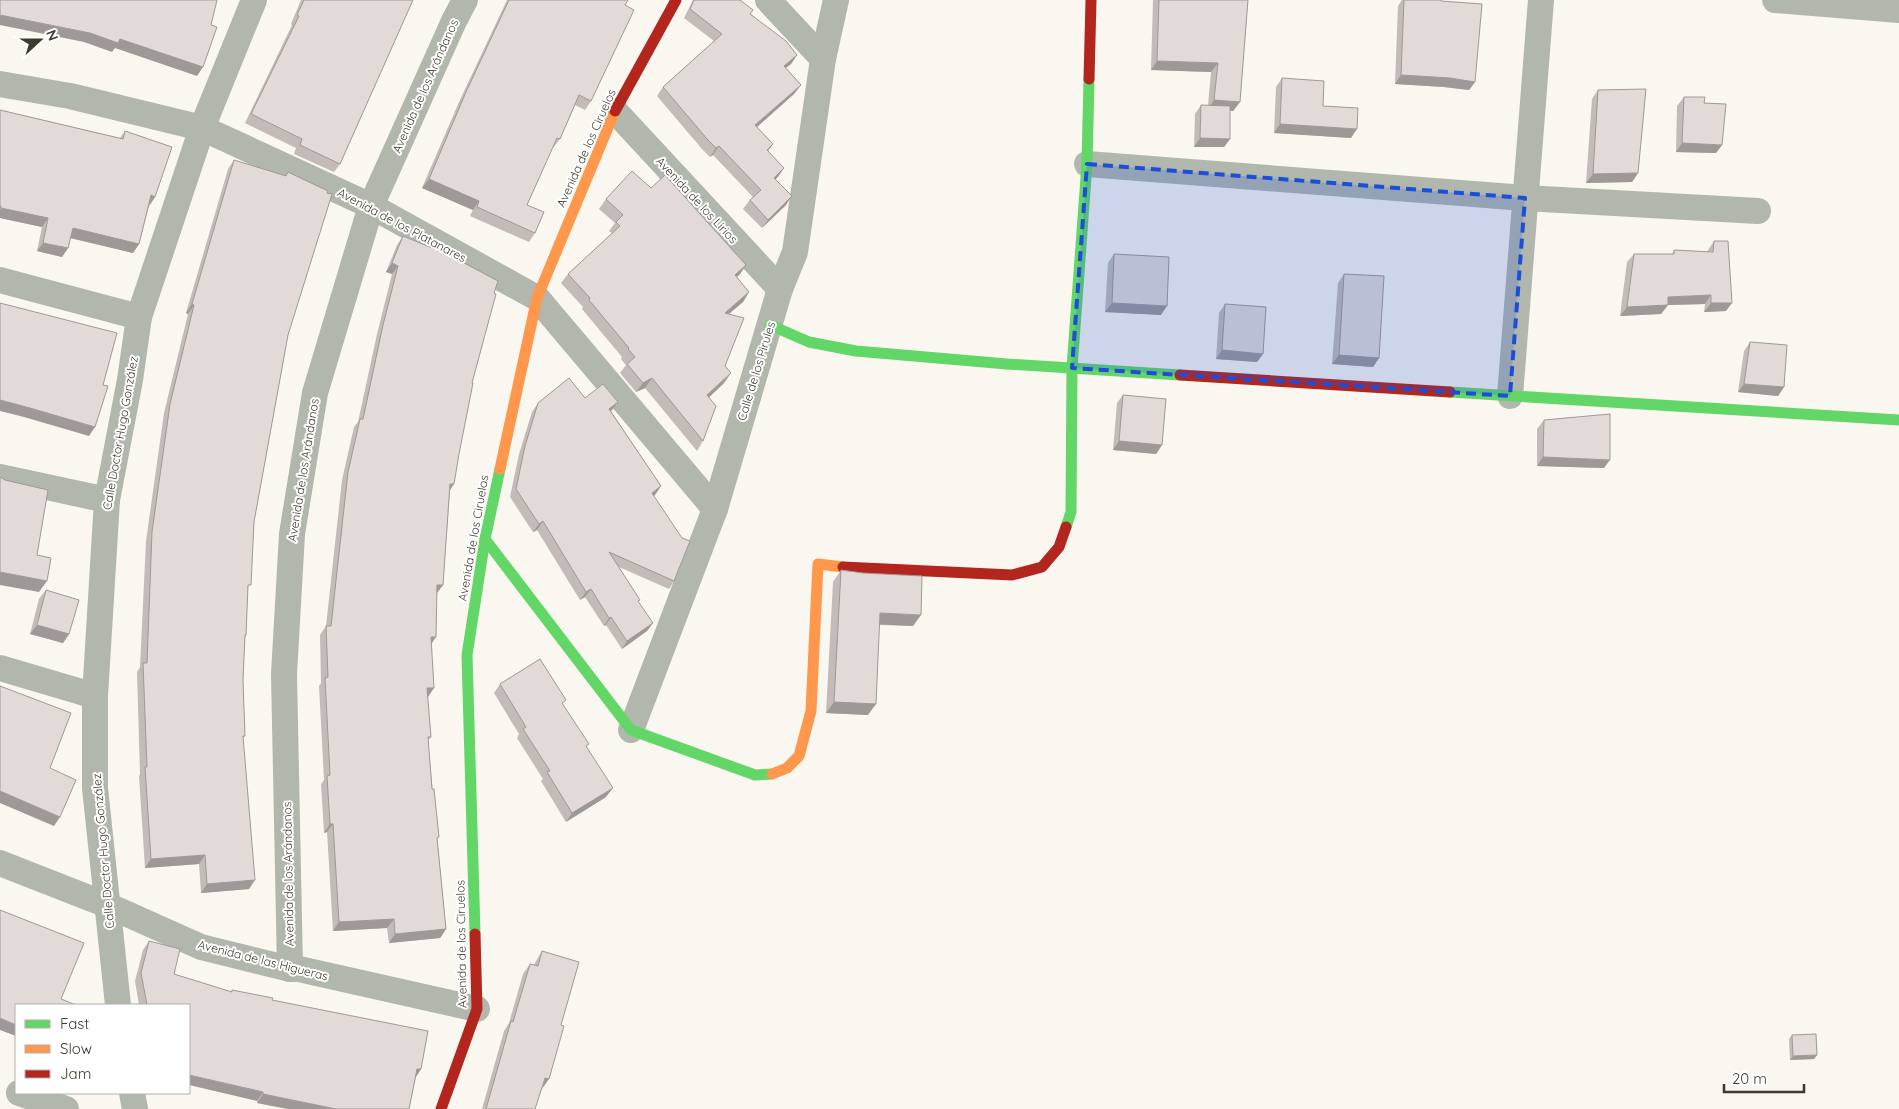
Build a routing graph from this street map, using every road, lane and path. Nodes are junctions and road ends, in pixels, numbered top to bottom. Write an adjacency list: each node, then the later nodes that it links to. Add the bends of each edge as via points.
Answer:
1 (254, 0): 13 (street, Calle Doctor Hugo González)
2 (465, 0): 16 (street, Avenida de los Arándanos)
3 (676, 0): 12 (street, Avenida de los Ciruelos)
4 (768, 0): 10 (street)
5 (836, 0): 10 (street, Calle de los Pirules)
6 (1091, 0): 14 (street)
7 (1541, 0): 15 (street)
8 (1775, 0): 9 (street)
9 (1899, 10)
10 (823, 59): 19 (street, Calle de los Pirules, via 795,252)
11 (0, 84): 13 (street, Avenida de los Platanares, via 70,96)
12 (615, 111): 19 (street, Avenida de los Lirios); 20 (street, Avenida de los Ciruelos)
13 (202, 128): 16 (street, Avenida de los Platanares); 21 (street, Calle Doctor Hugo González)
14 (1087, 164): 15 (street); 23 (street)
15 (1525, 198): 17 (street); 24 (street)
16 (371, 206): 20 (street, Avenida de los Platanares); 35 (street, Avenida de los Arándanos, via 315,393 292,534 284,674)
17 (1758, 211)
18 (0, 280): 21 (street)
19 (780, 289): 22 (street, Calle de los Pirules)
20 (537, 298): 28 (street, Avenida de los Platanares); 29 (street, Avenida de los Ciruelos)
21 (139, 317): 27 (street, Calle Doctor Hugo González)
22 (770, 325): 23 (street, via 809,342 856,351); 28 (street, Calle de los Pirules)
23 (1072, 368): 24 (street); 32 (street, via 1071,512 1058,547 1042,567 1012,574 856,569 818,564 811,711 799,756 774,774 755,775)
24 (1510, 396): 25 (street)
25 (1899, 420)
26 (0, 477): 27 (street)
27 (107, 500): 31 (street, Calle Doctor Hugo González)
28 (715, 509): 32 (street, Calle de los Pirules)
29 (485, 539): 32 (street); 37 (street, Avenida de los Ciruelos, via 467,655)
30 (0, 668): 31 (street)
31 (95, 696): 34 (street, Calle Doctor Hugo González, via 95,788)
32 (631, 730)
33 (0, 863): 34 (street, Avenida de las Higueras)
34 (107, 905): 35 (street, Avenida de las Higueras, via 201,946); 36 (street, Calle Doctor Hugo González)
35 (290, 969): 37 (street, Avenida de las Higueras)
36 (118, 1004)
37 (478, 1009): 44 (street, Avenida de los Ciruelos)
38 (0, 1086): 39 (street)
39 (15, 1091)
40 (23, 1094): 42 (street)
41 (132, 1094): 43 (street)
42 (66, 1109)
43 (135, 1109)
44 (441, 1109)

